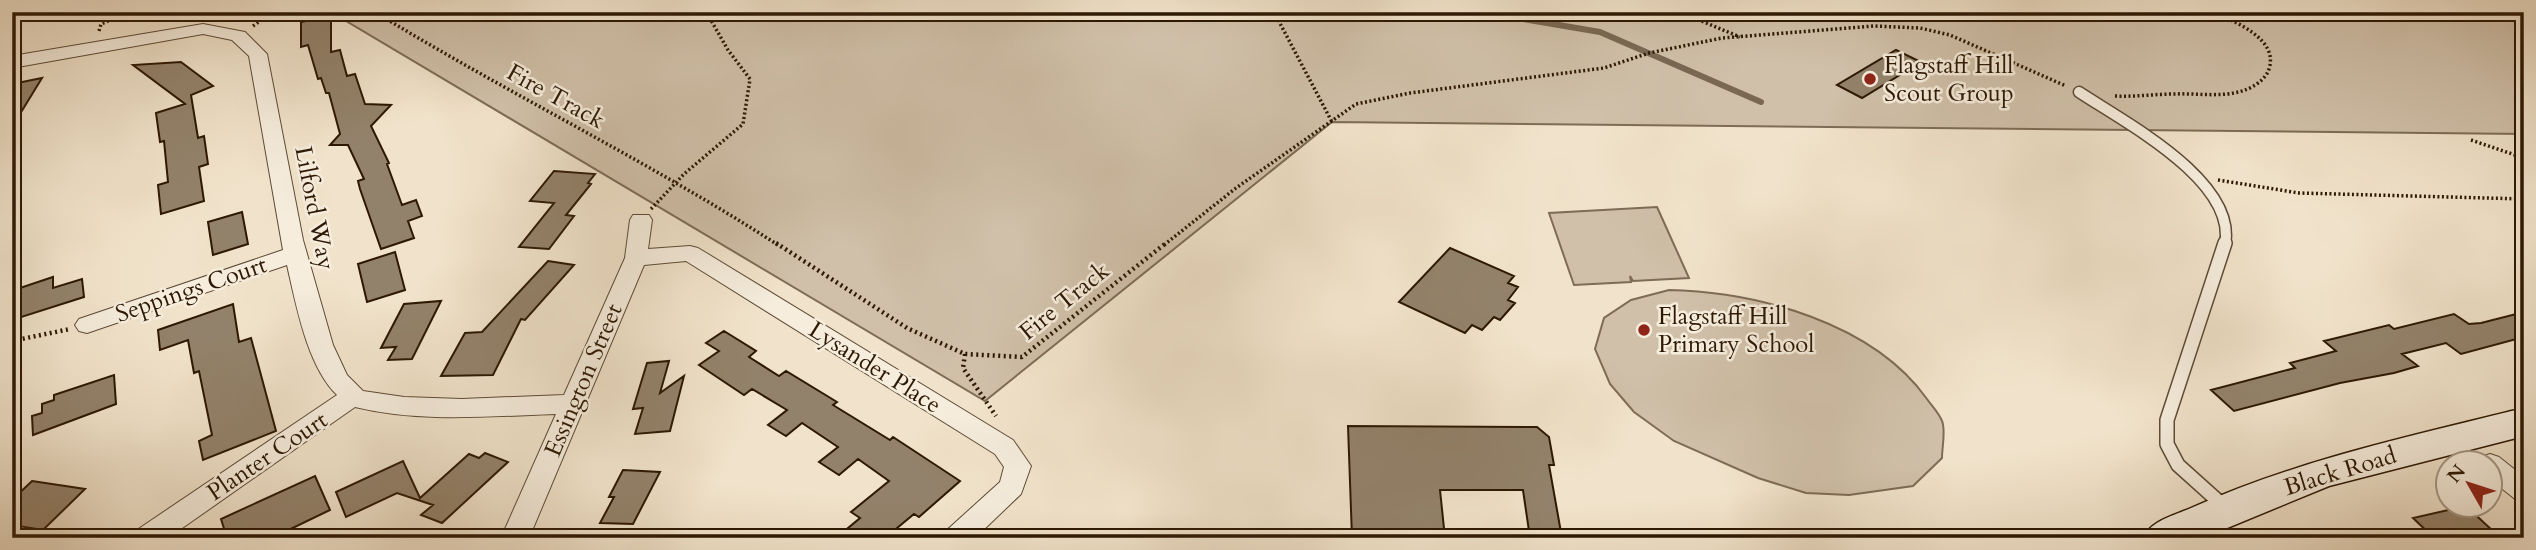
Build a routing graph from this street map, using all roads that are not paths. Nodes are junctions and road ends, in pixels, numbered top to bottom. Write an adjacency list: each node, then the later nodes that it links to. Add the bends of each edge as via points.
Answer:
1 (12, 62): 4 (street, Lilford Way, via 203,29 238,36 258,54)
2 (2079, 92): 14 (lane, via 2198,176 2228,226 2167,420 2167,444 2178,465)
3 (641, 220): 5 (street, Essington Street)
4 (295, 254): 6 (street, Seppings Court); 7 (street, Lilford Way, via 318,341 336,380)
5 (636, 258): 8 (street, Essington Street); 17 (street, Lysander Place, via 690,253 1004,447 1018,466 1012,487)
6 (87, 325)
7 (352, 397): 8 (street, via 398,406); 15 (street, Planter Court)
8 (573, 404): 16 (street, Essington Street)
9 (2524, 422): 10 (main road, Black Road)
10 (2458, 438): 11 (street); 14 (main road, Black Road, via 2322,474)
11 (2470, 448)
12 (2504, 475): 13 (street)
13 (2524, 492)
14 (2227, 509): 18 (main road, Black Road)
15 (147, 538)
16 (515, 538)
17 (957, 538)
18 (2163, 538)

